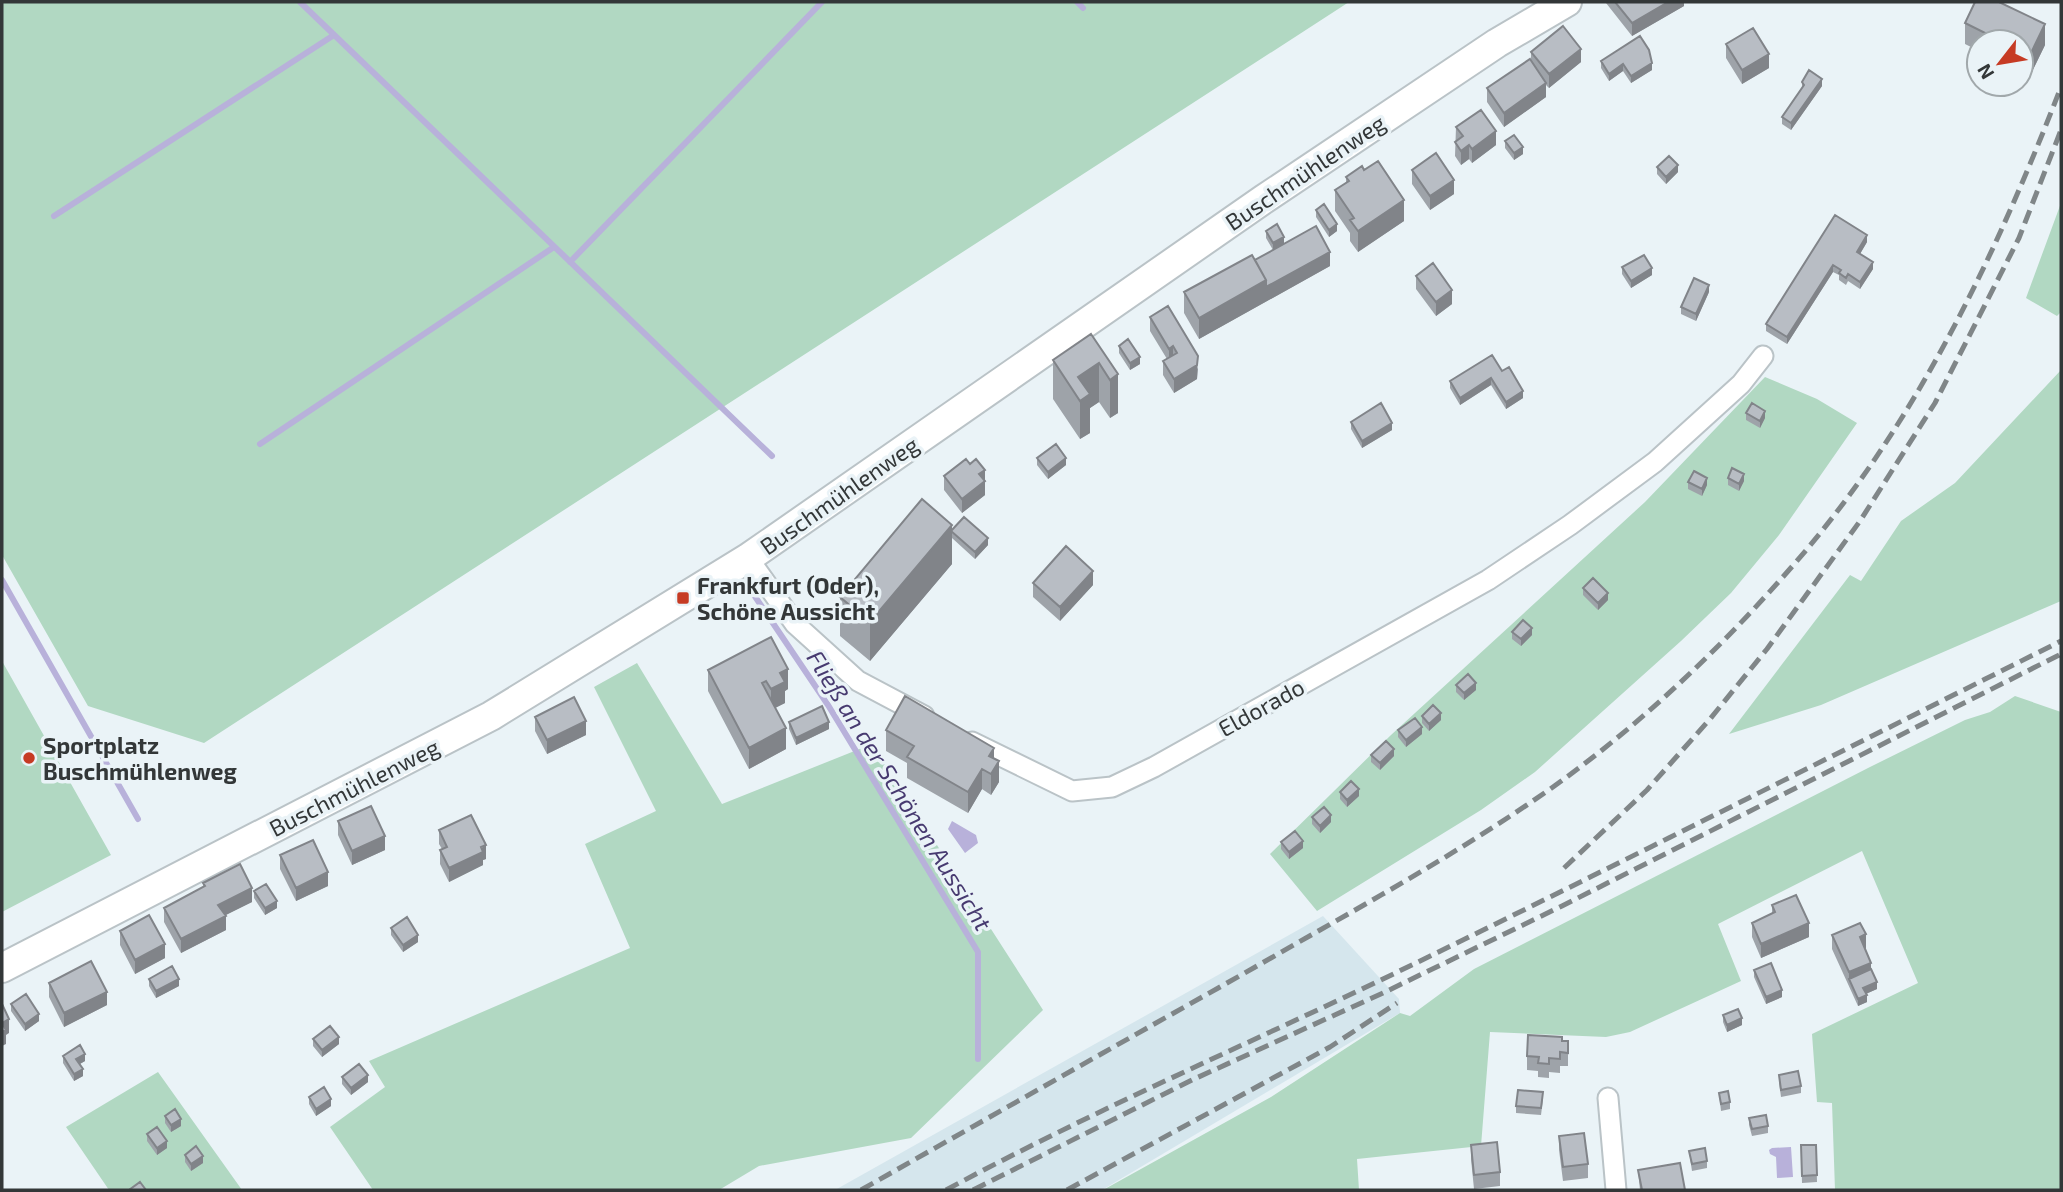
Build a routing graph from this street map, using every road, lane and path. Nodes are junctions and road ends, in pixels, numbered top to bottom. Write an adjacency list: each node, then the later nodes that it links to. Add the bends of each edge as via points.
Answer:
1 (1567, 2): 3 (street, Buschmühlenweg, via 1497,43 1264,199)
2 (1763, 356): 3 (street, Eldorado, via 1741,384 1655,462 1488,580 1112,787 1072,791 858,681 795,624)
3 (748, 558): 4 (street, Buschmühlenweg, via 491,716)
4 (2, 968)
5 (1608, 1098): 6 (street)
6 (1616, 1190)

